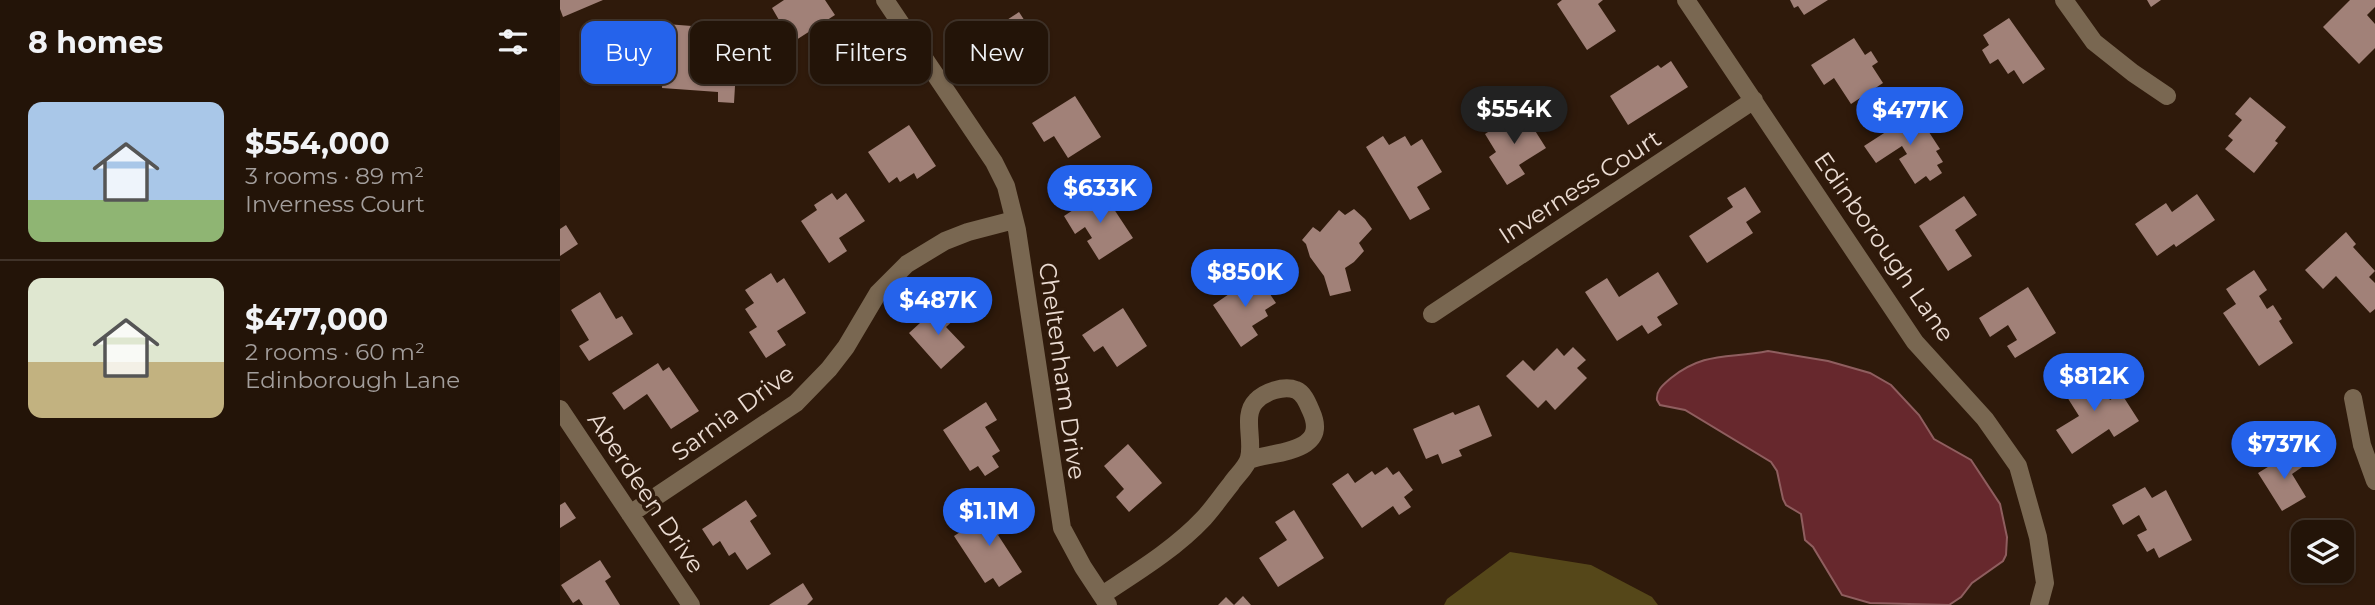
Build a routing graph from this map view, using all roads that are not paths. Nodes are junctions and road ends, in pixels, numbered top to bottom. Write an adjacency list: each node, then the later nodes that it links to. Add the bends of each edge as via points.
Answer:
1 (885, 0): 6 (street, Cheltenham Drive, via 994,162 1006,186)
2 (1686, 0): 5 (street, Edinborough Lane)
3 (2064, 0): 4 (street, via 2094,41)
4 (2167, 96)
5 (1754, 100): 7 (street, Inverness Court); 15 (street, Edinborough Lane, via 1915,342 1985,419 2018,466 2038,537 2045,583)
6 (1014, 220): 12 (street, Sarnia Drive, via 945,241 907,264 878,293 829,369 796,403); 13 (street, Cheltenham Drive, via 1062,528)
7 (1432, 314)
8 (2353, 398): 11 (street)
9 (560, 408): 12 (street, Aberdeen Drive)
10 (1249, 460): 10 (street, via 1302,447 1314,435 1316,422 1295,390 1272,391 1254,402); 13 (street, via 1206,517)
11 (2375, 481)
12 (631, 514): 14 (street, Aberdeen Drive)
13 (1105, 600)
14 (691, 605)
15 (2039, 605)

